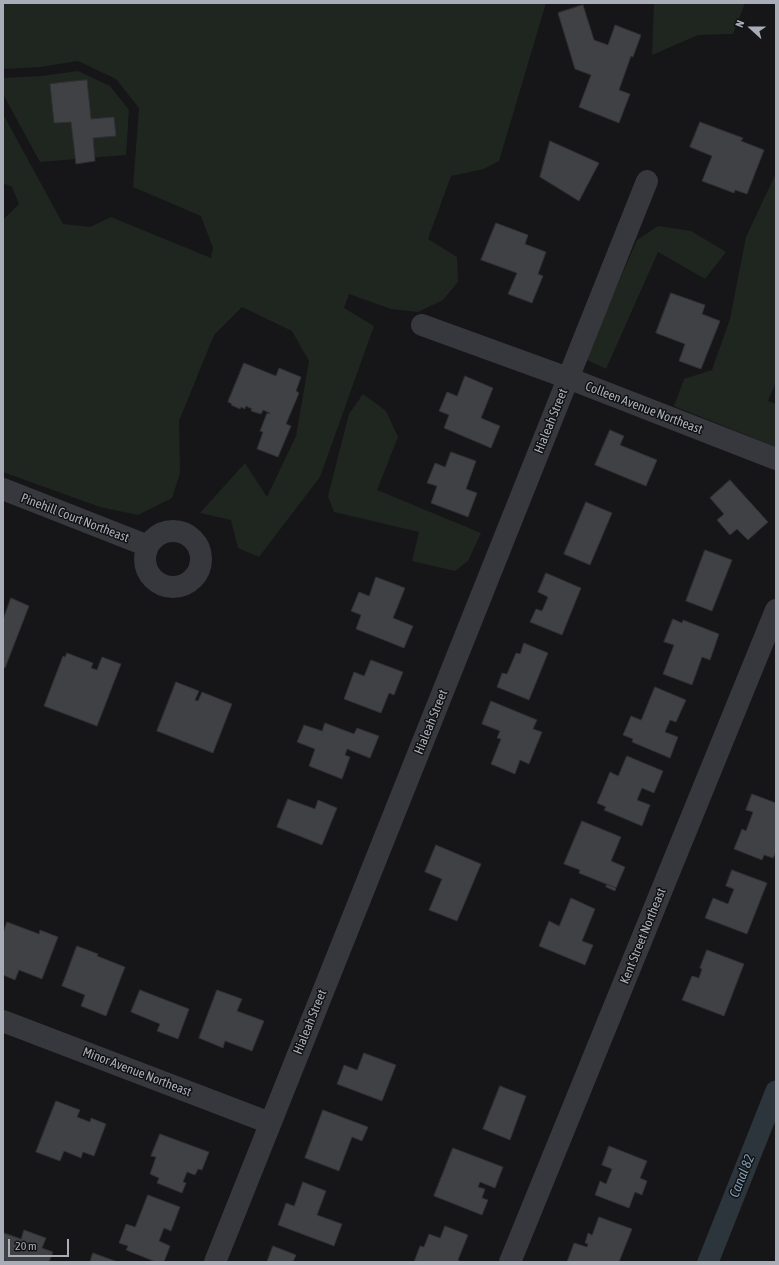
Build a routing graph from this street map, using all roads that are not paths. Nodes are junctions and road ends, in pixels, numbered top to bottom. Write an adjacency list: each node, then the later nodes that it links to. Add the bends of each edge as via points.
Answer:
1 (647, 181): 3 (street, Hialeah Street)
2 (422, 325): 3 (street, Colleen Avenue Northeast)
3 (568, 378): 4 (street, Colleen Avenue Northeast); 9 (street, Hialeah Street)
4 (776, 459)
5 (3, 489): 6 (street, Pinehill Court Northeast)
6 (148, 546)
7 (776, 610): 11 (street, Kent Street Northeast)
8 (3, 1021): 9 (street, Minor Avenue Northeast)
9 (270, 1123): 10 (street, Hialeah Street)
10 (215, 1262)
11 (510, 1262)

